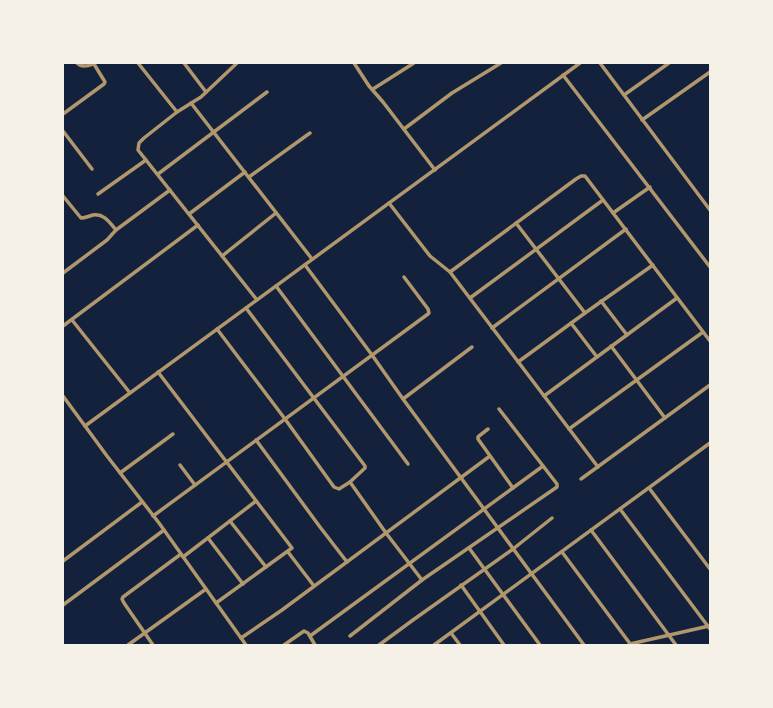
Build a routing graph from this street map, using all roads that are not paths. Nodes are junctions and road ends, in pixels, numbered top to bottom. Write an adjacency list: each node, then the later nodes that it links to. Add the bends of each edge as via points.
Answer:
1 (77, 63): 2 (street, via 85,67)
2 (94, 63): 20 (street, via 104,84)
3 (138, 63): 19 (street)
4 (184, 63): 15 (street)
5 (237, 63): 15 (street)
6 (354, 63): 14 (street)
7 (414, 63): 14 (street)
8 (501, 63): 22 (street, via 452,93)
9 (580, 63): 13 (street)
10 (600, 63): 17 (street)
11 (669, 63): 17 (street)
12 (710, 72): 21 (street)
13 (563, 75): 28 (street); 32 (street)
14 (373, 89): 22 (street)
15 (206, 92): 18 (street)
16 (267, 92): 24 (street)
17 (624, 94): 21 (street)
18 (191, 103): 19 (street); 24 (street)
19 (177, 112): 26 (street, via 152,130 139,144 138,150)
20 (63, 114)
21 (642, 120): 38 (street)
22 (404, 129): 28 (street)
23 (63, 131): 27 (street)
24 (214, 132): 29 (street); 30 (street)
25 (310, 133): 31 (street)
26 (146, 160): 30 (street); 34 (street)
27 (92, 168)
28 (435, 170): 37 (street)
29 (245, 172): 31 (street); 41 (street)
30 (158, 174): 33 (street)
31 (249, 177): 39 (street)
32 (650, 187): 40 (street); 51 (street)
33 (170, 190): 41 (street); 45 (street)
34 (98, 194)
35 (63, 196): 45 (street, via 81,218 100,214)
36 (604, 200): 40 (street); 42 (street, via 586,177 581,176); 46 (street)
37 (390, 203): 48 (street); 52 (street, via 430,256)
38 (710, 210)
39 (276, 213): 47 (street); 48 (street)
40 (613, 213): 44 (street)
41 (189, 214): 43 (street)
42 (516, 223): 46 (street); 52 (street)
43 (198, 225): 47 (street); 63 (street)
44 (626, 229): 50 (street); 55 (street)
45 (116, 230): 53 (street, via 107,240)
46 (536, 249): 55 (street); 57 (street)
47 (222, 256): 59 (street)
48 (312, 259): 49 (street)
49 (305, 265): 56 (street); 73 (street)
50 (653, 265): 58 (street); 60 (street)
51 (710, 267)
52 (450, 272): 57 (street)
53 (63, 273)
54 (404, 277): 73 (street, via 429,313)
55 (559, 279): 62 (street); 66 (street)
56 (276, 286): 59 (street); 77 (street)
57 (470, 298): 66 (street)
58 (677, 298): 68 (street); 69 (street)
59 (257, 300): 61 (street)
60 (601, 301): 62 (street); 69 (street)
61 (246, 308): 67 (street); 83 (street)
62 (585, 313): 64 (street)
63 (72, 320): 65 (street); 80 (street)
64 (571, 323): 74 (street); 75 (street)
65 (63, 326)
66 (492, 328): 75 (street)
67 (217, 329): 76 (street); 87 (street)
68 (703, 332): 70 (street); 78 (street)
69 (627, 335): 71 (street)
70 (710, 341)
71 (611, 346): 74 (street); 78 (street)
72 (472, 347): 84 (street)
73 (372, 355): 77 (street); 84 (street)
74 (597, 357): 82 (street)
75 (518, 362): 82 (street)
76 (158, 372): 80 (street); 95 (street)
77 (343, 376): 83 (street); 96 (street)
78 (637, 380): 86 (street); 90 (street)
79 (710, 385): 86 (street)
80 (130, 393): 88 (street)
81 (63, 396): 88 (street)
82 (544, 396): 90 (street)
83 (314, 398): 87 (street); 103 (street, via 365,468)
84 (403, 399): 101 (street)
85 (499, 409): 98 (street)
86 (665, 418): 99 (street)
87 (285, 419): 92 (street); 103 (street, via 334,487 339,490)
88 (85, 426): 100 (street)
89 (488, 429): 94 (street, via 478,438)
90 (569, 429): 99 (street)
91 (173, 434): 100 (street)
92 (256, 440): 95 (street); 125 (street)
93 (710, 443): 106 (street)
94 (490, 456): 101 (street); 105 (street)
95 (226, 462): 104 (street); 107 (street)
96 (408, 464)
97 (180, 465): 104 (street)
98 (543, 466): 105 (street); 114 (street, via 557,487)
99 (598, 467): 102 (street)
100 (120, 473): 108 (street)
101 (461, 477): 109 (street); 117 (street)
102 (581, 479)
103 (350, 482): 117 (street)
104 (195, 485): 111 (street)
105 (514, 488): 109 (street)
106 (649, 488): 110 (street); 129 (street)
107 (256, 500): 113 (street); 121 (street, via 292,548)
108 (142, 502): 111 (street); 124 (street)
109 (484, 509): 114 (street); 126 (street)
110 (620, 509): 116 (street); 140 (street)
111 (153, 516): 115 (street)
112 (552, 518): 120 (street)
113 (230, 521): 118 (street); 127 (street)
114 (498, 528): 119 (street); 120 (street)
115 (164, 530): 123 (street); 138 (street)
116 (591, 530): 122 (street); 145 (street)
117 (386, 533): 125 (street); 126 (street)
118 (208, 538): 123 (street); 132 (street)
119 (469, 548): 128 (street); 131 (street)
120 (513, 549): 128 (street); 130 (street)
121 (288, 552): 127 (street); 134 (street)
122 (562, 552): 130 (street); 147 (street)
123 (182, 556): 135 (street); 141 (street, via 122,599)
124 (63, 561)
125 (347, 562): 134 (street)
126 (410, 563): 131 (street); 143 (street)
127 (266, 567): 132 (street)
128 (484, 569): 133 (street); 136 (street)
129 (710, 569)
130 (532, 574): 136 (street); 158 (street)
131 (422, 580): 144 (street)
132 (243, 584): 137 (street)
133 (461, 585): 139 (street); 153 (street)
134 (314, 586): 146 (street)
135 (206, 589): 137 (street); 141 (street)
136 (503, 595): 139 (street); 157 (street)
137 (216, 603): 146 (street)
138 (63, 605)
139 (480, 612): 142 (street); 156 (street)
140 (709, 627): 145 (street)
141 (145, 633): 148 (street); 149 (street)
142 (451, 633): 154 (street); 155 (street)
143 (310, 636): 151 (street, via 305,631); 152 (street)
144 (350, 636)
145 (668, 636): 147 (street); 159 (street)
146 (241, 638): 150 (street)
147 (631, 644)
148 (128, 645)
149 (153, 645)
150 (246, 645)
151 (284, 645)
152 (315, 645)
153 (379, 645)
154 (434, 645)
155 (460, 645)
156 (504, 645)
157 (540, 645)
158 (584, 645)
159 (676, 645)

